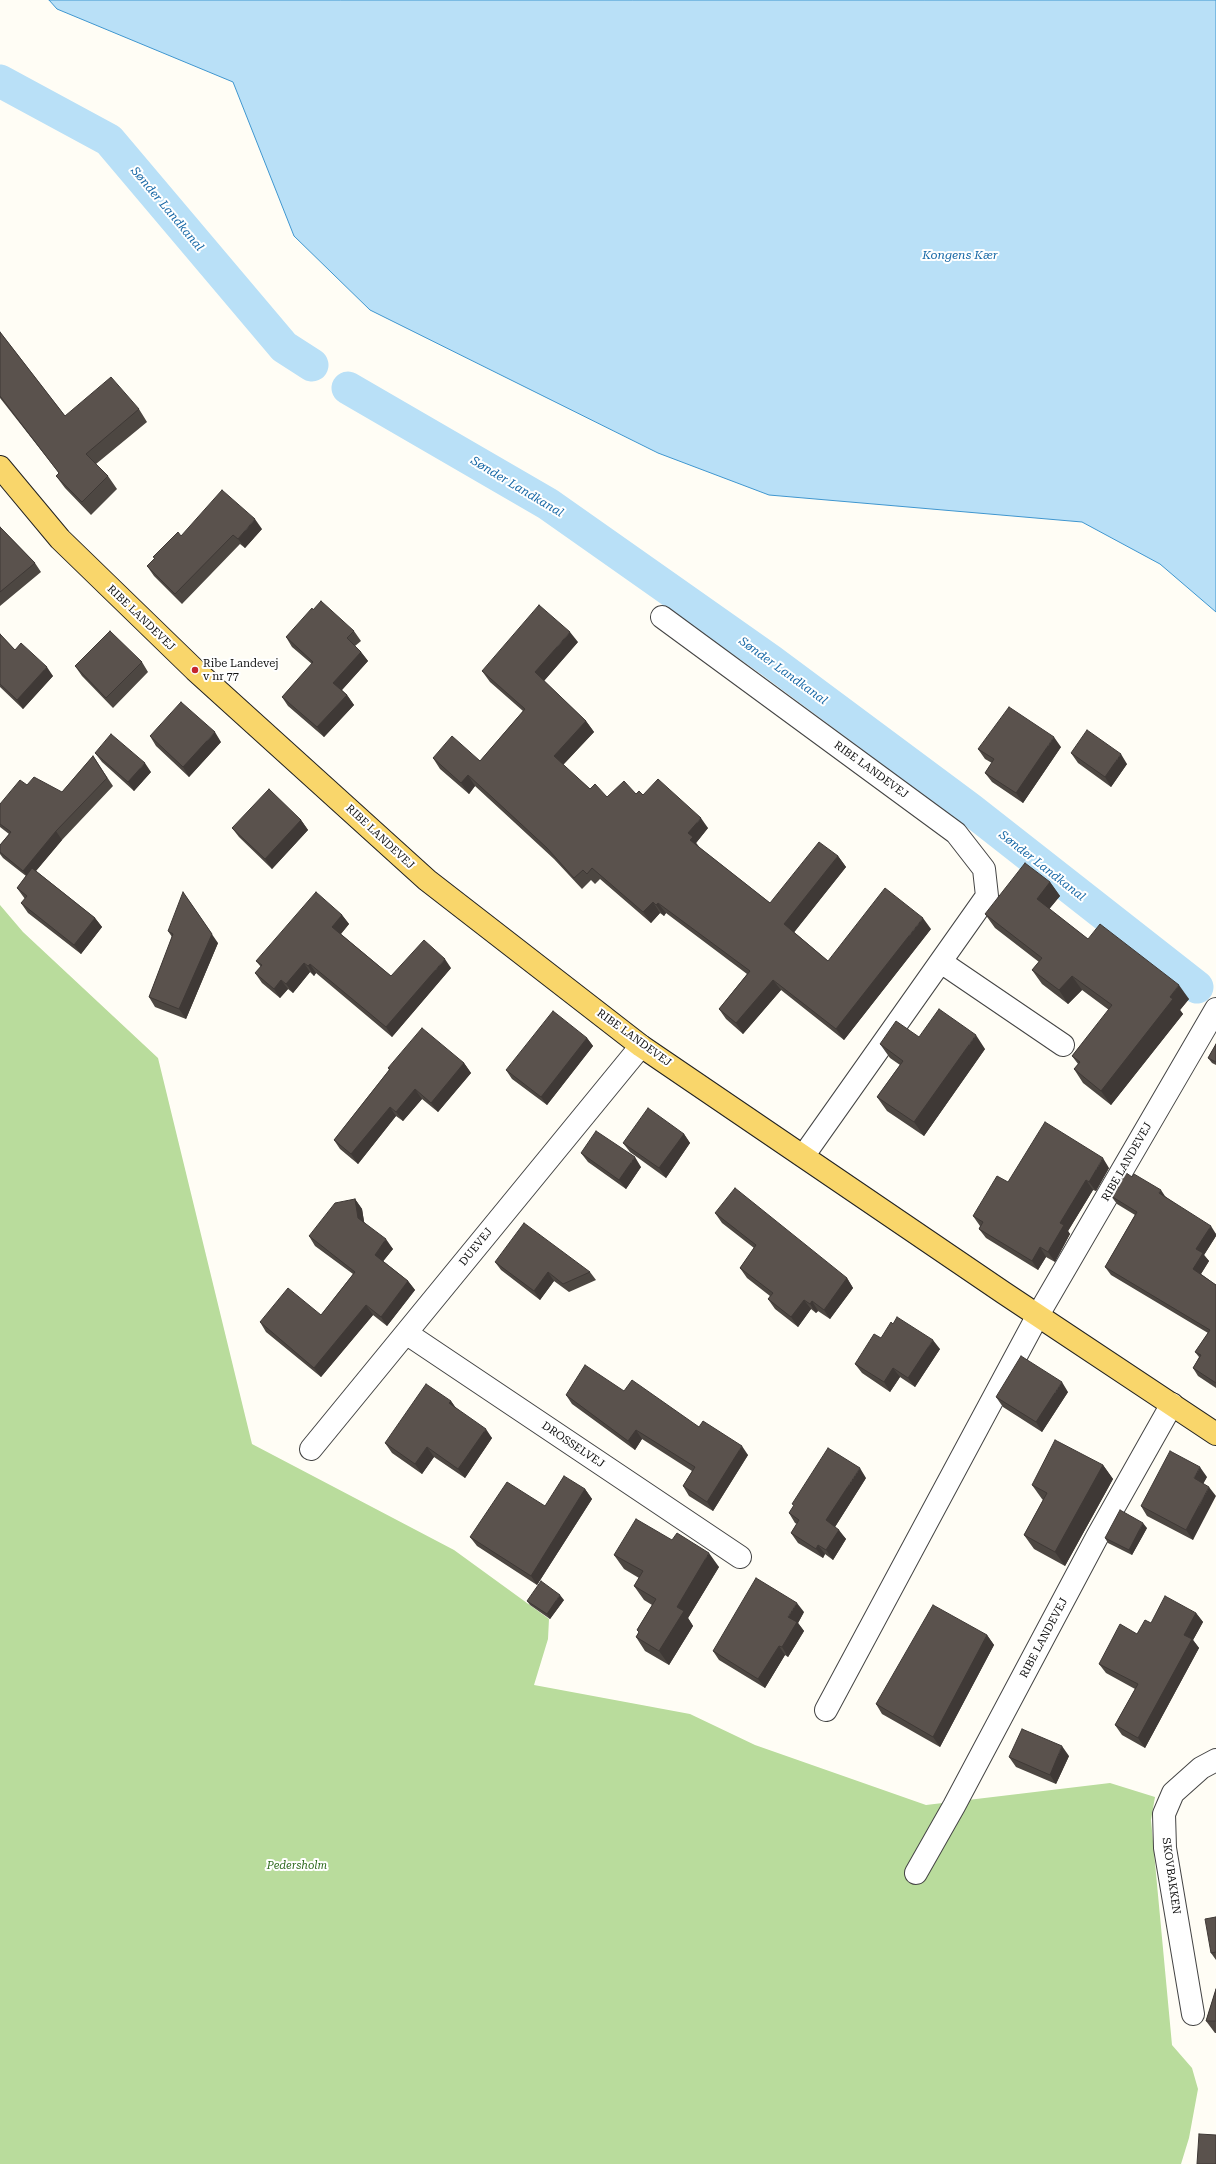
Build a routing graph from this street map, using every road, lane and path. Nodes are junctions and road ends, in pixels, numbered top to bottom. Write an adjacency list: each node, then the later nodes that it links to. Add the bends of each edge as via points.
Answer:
1 (0, 467): 6 (main road, RIBE LANDEVEJ, via 60,539 195,670 427,880)
2 (662, 617): 3 (street, RIBE LANDEVEJ, via 956,833 984,870 987,896)
3 (941, 962): 5 (street); 7 (street, RIBE LANDEVEJ)
4 (1216, 1009): 8 (street, RIBE LANDEVEJ)
5 (1063, 1045)
6 (642, 1046): 7 (main road, RIBE LANDEVEJ); 9 (street, DUEVEJ)
7 (804, 1155): 8 (main road, RIBE LANDEVEJ)
8 (1038, 1315): 10 (main road, RIBE LANDEVEJ); 14 (street, RIBE LANDEVEJ)
9 (406, 1333): 12 (street, DUEVEJ); 13 (street, DROSSELVEJ)
10 (1172, 1404): 11 (main road, RIBE LANDEVEJ); 16 (street, RIBE LANDEVEJ)
11 (1216, 1434)
12 (311, 1450)
13 (740, 1557)
14 (826, 1710)
15 (1216, 1760): 17 (street, SKOVBAKKEN, via 1201,1768 1173,1793 1164,1814 1165,1848)
16 (916, 1873)
17 (1193, 2014)

